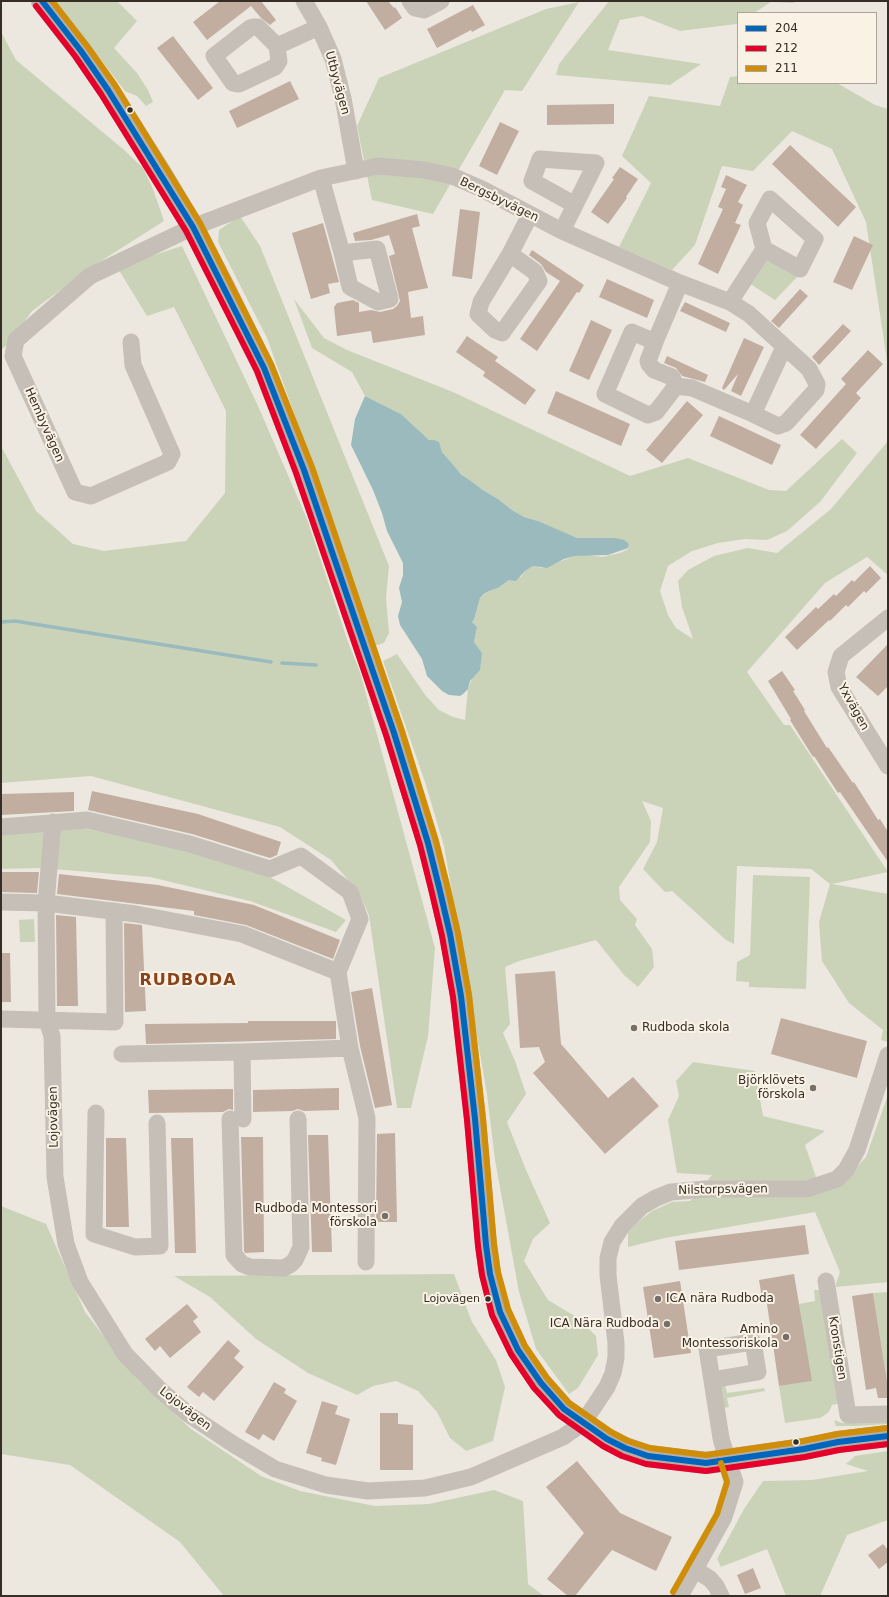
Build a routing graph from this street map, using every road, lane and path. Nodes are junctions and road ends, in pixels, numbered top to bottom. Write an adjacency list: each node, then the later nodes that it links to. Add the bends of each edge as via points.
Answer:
1 (42, 1): 11 (main road, via 108,90)
2 (304, 1): 5 (street, Utbyvägen)
3 (410, 1): 4 (street, via 415,8 424,10)
4 (442, 1)
5 (319, 27): 6 (street); 7 (street, Utbyvägen, via 333,59)
6 (277, 46)
7 (356, 171): 8 (street, Bergsbyvägen); 10 (street, Bergsbyvägen, via 378,166 424,170 452,176)
8 (321, 178): 11 (street, Bergsbyvägen); 14 (street)
9 (574, 205): 12 (street)
10 (530, 215): 12 (street, Bergsbyvägen); 15 (street)
11 (193, 227): 18 (street, Hembyvägen, via 90,276 16,340 13,356 75,492 91,496 168,462 172,454 133,365); 44 (main road, via 245,327 282,412 374,675 426,836 462,996 476,1118 486,1245 494,1294 511,1337 529,1368 564,1409)
12 (562, 231): 16 (street, Bergsbyvägen)
13 (764, 249): 17 (street)
14 (342, 253)
15 (510, 254)
16 (680, 283): 17 (street, Bergsbyvägen); 19 (street)
17 (730, 302): 20 (street, Bergsbyvägen, via 749,314)
18 (131, 342)
19 (655, 342): 21 (street, via 649,364 654,370 672,377); 21 (street, via 632,332 605,394 648,415 656,412)
20 (784, 347): 22 (street); 22 (street, Bergsbyvägen, via 809,369 816,380 816,390 782,425 778,426)
21 (676, 386): 22 (street, via 692,388)
22 (753, 414)
23 (888, 618): 24 (street, Yxvägen, via 841,656 836,672 839,687)
24 (887, 763)
25 (53, 822): 26 (street); 28 (street, Lojovägen); 30 (street, via 87,820 190,844 270,869 301,856 350,892 360,919)
26 (1, 827)
27 (1, 902): 28 (street)
28 (46, 903): 29 (street); 32 (street, Lojovägen)
29 (114, 911): 30 (street, via 242,934); 32 (street, via 115,1022)
30 (338, 972): 33 (street)
31 (1, 1019): 32 (street)
32 (47, 1021): 44 (street, Lojovägen, via 52,1036 55,1177 66,1244 80,1282 125,1354 188,1414 275,1469 326,1485 368,1491 425,1488 471,1477 563,1437)
33 (350, 1048): 34 (street); 40 (street, via 367,1118)
34 (242, 1052): 35 (street); 38 (street, via 237,1119 234,1255 242,1264 250,1267 284,1268 295,1260 301,1247)
35 (122, 1054)
36 (888, 1055): 44 (street, Nilstorpsvägen, via 857,1150 846,1170 837,1179 807,1189 706,1189 671,1192 642,1206 622,1226 612,1242 608,1258 616,1358 607,1387)
37 (96, 1113): 39 (street, via 94,1234 135,1247 160,1246)
38 (298, 1119)
39 (158, 1123)
40 (366, 1262)
41 (826, 1282): 43 (street, Kronstigen, via 848,1415)
42 (712, 1380): 46 (street, via 722,1442)
43 (888, 1414)
44 (583, 1423): 46 (main road, via 613,1442 648,1456 706,1463)
45 (888, 1436): 46 (main road)
46 (729, 1461): 47 (street, via 735,1482 724,1517)
47 (696, 1570): 48 (street); 49 (street, via 716,1586)
48 (680, 1596)
49 (721, 1596)

